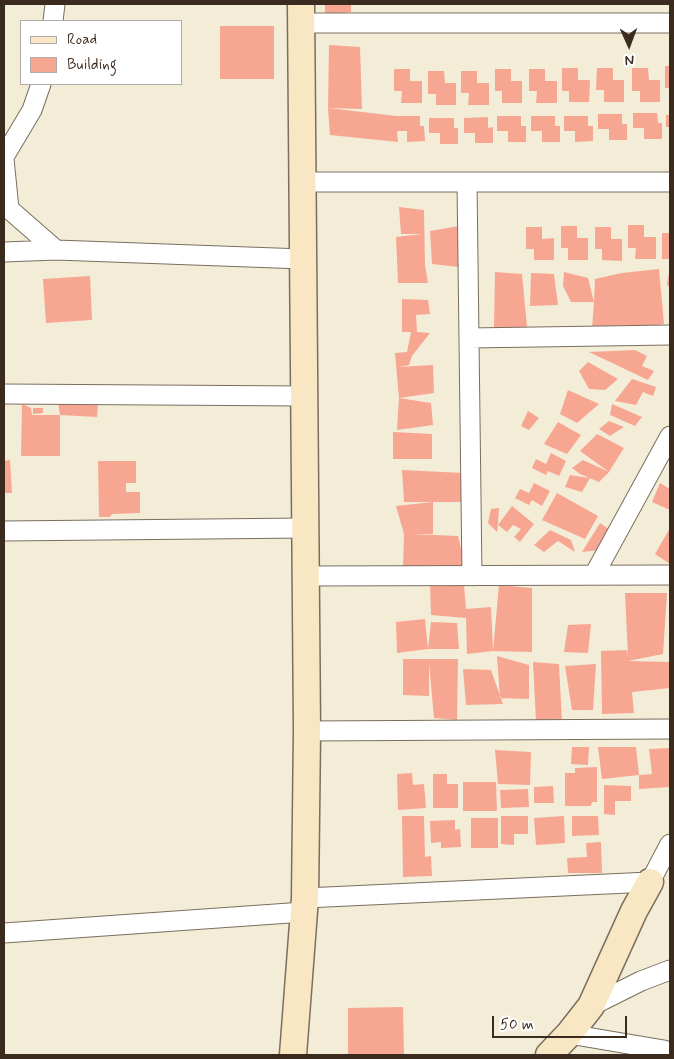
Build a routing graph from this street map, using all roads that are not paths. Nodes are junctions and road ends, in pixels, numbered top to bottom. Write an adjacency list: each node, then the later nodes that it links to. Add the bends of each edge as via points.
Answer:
1 (55, 4): 3 (street)
2 (301, 13): 4 (street); 7 (street)
3 (53, 20)
4 (670, 23)
5 (41, 85): 6 (street, via 32,110)
6 (4, 158): 10 (street, via 9,209)
7 (302, 182): 8 (street); 12 (street)
8 (468, 182): 9 (street); 14 (street)
9 (670, 182)
10 (56, 250): 11 (street); 12 (street)
11 (4, 252)
12 (303, 259): 16 (street)
13 (670, 335): 14 (street)
14 (470, 338): 22 (street)
15 (4, 394): 16 (street)
16 (304, 396): 18 (street)
17 (670, 436): 20 (street)
18 (306, 528): 19 (street); 21 (street)
19 (4, 531)
20 (594, 575): 22 (street); 23 (street)
21 (306, 576): 22 (street); 25 (street)
22 (472, 576)
23 (670, 576)
24 (670, 730): 25 (street)
25 (307, 731): 28 (street)
26 (670, 844): 27 (street)
27 (650, 882): 28 (street); 31 (street)
28 (304, 905): 29 (street); 34 (street)
29 (4, 933)
30 (670, 970): 31 (street)
31 (591, 1006): 32 (street)
32 (569, 1034): 33 (street, via 664,1050); 35 (street)
33 (670, 1054)
34 (293, 1055)
35 (549, 1055)

